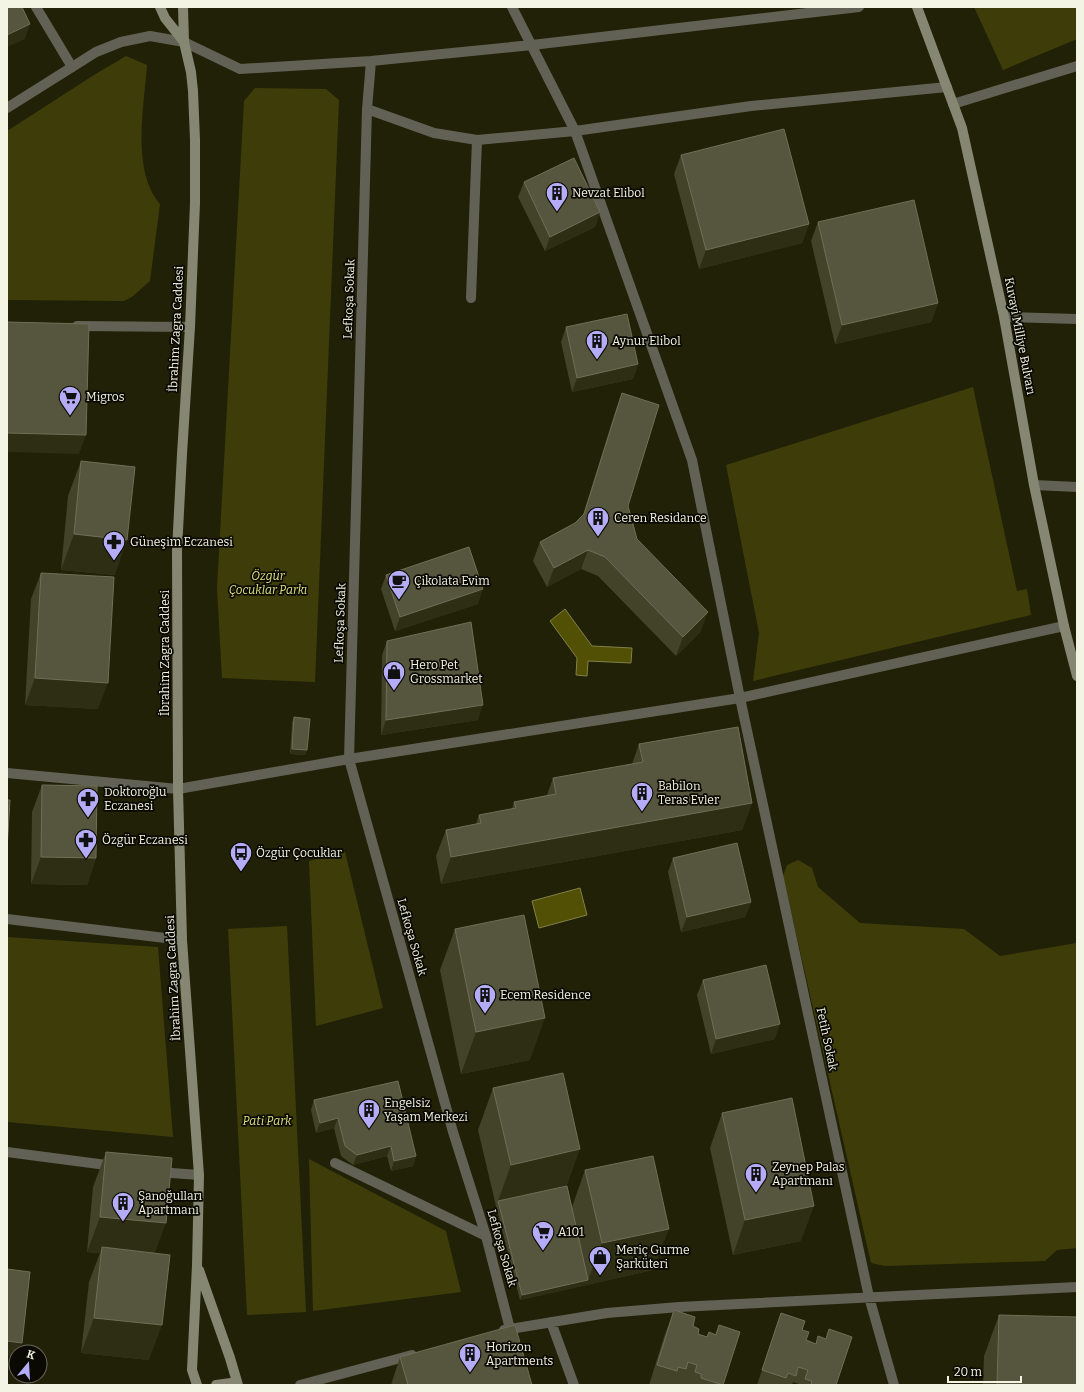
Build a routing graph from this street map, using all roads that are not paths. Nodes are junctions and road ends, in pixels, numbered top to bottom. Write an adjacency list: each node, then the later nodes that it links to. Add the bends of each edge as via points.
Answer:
1 (36, 7): 11 (street)
2 (160, 7): 7 (main road, via 165,18)
3 (183, 7): 7 (main road)
4 (512, 7): 8 (street, Fetih Sokak)
5 (859, 7): 8 (street)
6 (917, 7): 12 (main road, Kuvayi Milliye Bulvarı)
7 (184, 42): 9 (street, via 240,69); 11 (street, via 150,36 96,52); 22 (main road, İbrahim Zagra Caddesi, via 191,72 195,140)
8 (532, 45): 9 (street); 16 (street, Fetih Sokak)
9 (371, 61): 15 (street, Lefkoşa Sokak)
10 (1077, 66): 13 (street)
11 (72, 67): 14 (street)
12 (947, 87): 13 (main road, Kuvayi Milliye Bulvarı); 16 (street, via 751,106)
13 (953, 104): 19 (main road, Kuvayi Milliye Bulvarı, via 962,128)
14 (7, 108)
15 (367, 109): 17 (street, via 434,133); 28 (street, Lefkoşa Sokak)
16 (575, 131): 17 (street); 27 (street, Fetih Sokak, via 692,460)
17 (477, 140): 18 (street)
18 (471, 298)
19 (1004, 316): 20 (street); 23 (main road, Kuvayi Milliye Bulvarı)
20 (1077, 319)
21 (70, 326): 22 (street)
22 (190, 327): 30 (main road, İbrahim Zagra Caddesi, via 177,550)
23 (1034, 485): 24 (street); 25 (main road, Kuvayi Milliye Bulvarı)
24 (1077, 487)
25 (1064, 626): 26 (main road, Kuvayi Milliye Bulvarı); 27 (street)
26 (1077, 676)
27 (740, 698): 28 (street); 41 (street, Fetih Sokak)
28 (350, 760): 30 (street); 38 (street, Lefkoşa Sokak, via 453,1132)
29 (7, 773): 30 (street)
30 (178, 789): 32 (main road, İbrahim Zagra Caddesi)
31 (7, 919): 32 (street)
32 (182, 940): 37 (main road, İbrahim Zagra Caddesi)
33 (7, 1152): 35 (street)
34 (335, 1162): 38 (street)
35 (121, 1167)
36 (152, 1172): 37 (street)
37 (199, 1175): 39 (main road, İbrahim Zagra Caddesi)
38 (486, 1236): 43 (street, Lefkoşa Sokak)
39 (197, 1265): 46 (main road, İbrahim Zagra Caddesi, via 192,1370); 48 (main road, İbrahim Zagra Caddesi)
40 (1077, 1287): 41 (street)
41 (869, 1297): 42 (street, via 614,1312); 51 (street, Fetih Sokak)
42 (551, 1322): 43 (street); 50 (street)
43 (510, 1328): 44 (street)
44 (495, 1333)
45 (420, 1353): 49 (street)
46 (197, 1385)
47 (216, 1385): 48 (main road)
48 (237, 1385)
49 (300, 1385)
50 (574, 1385)
51 (894, 1385)

